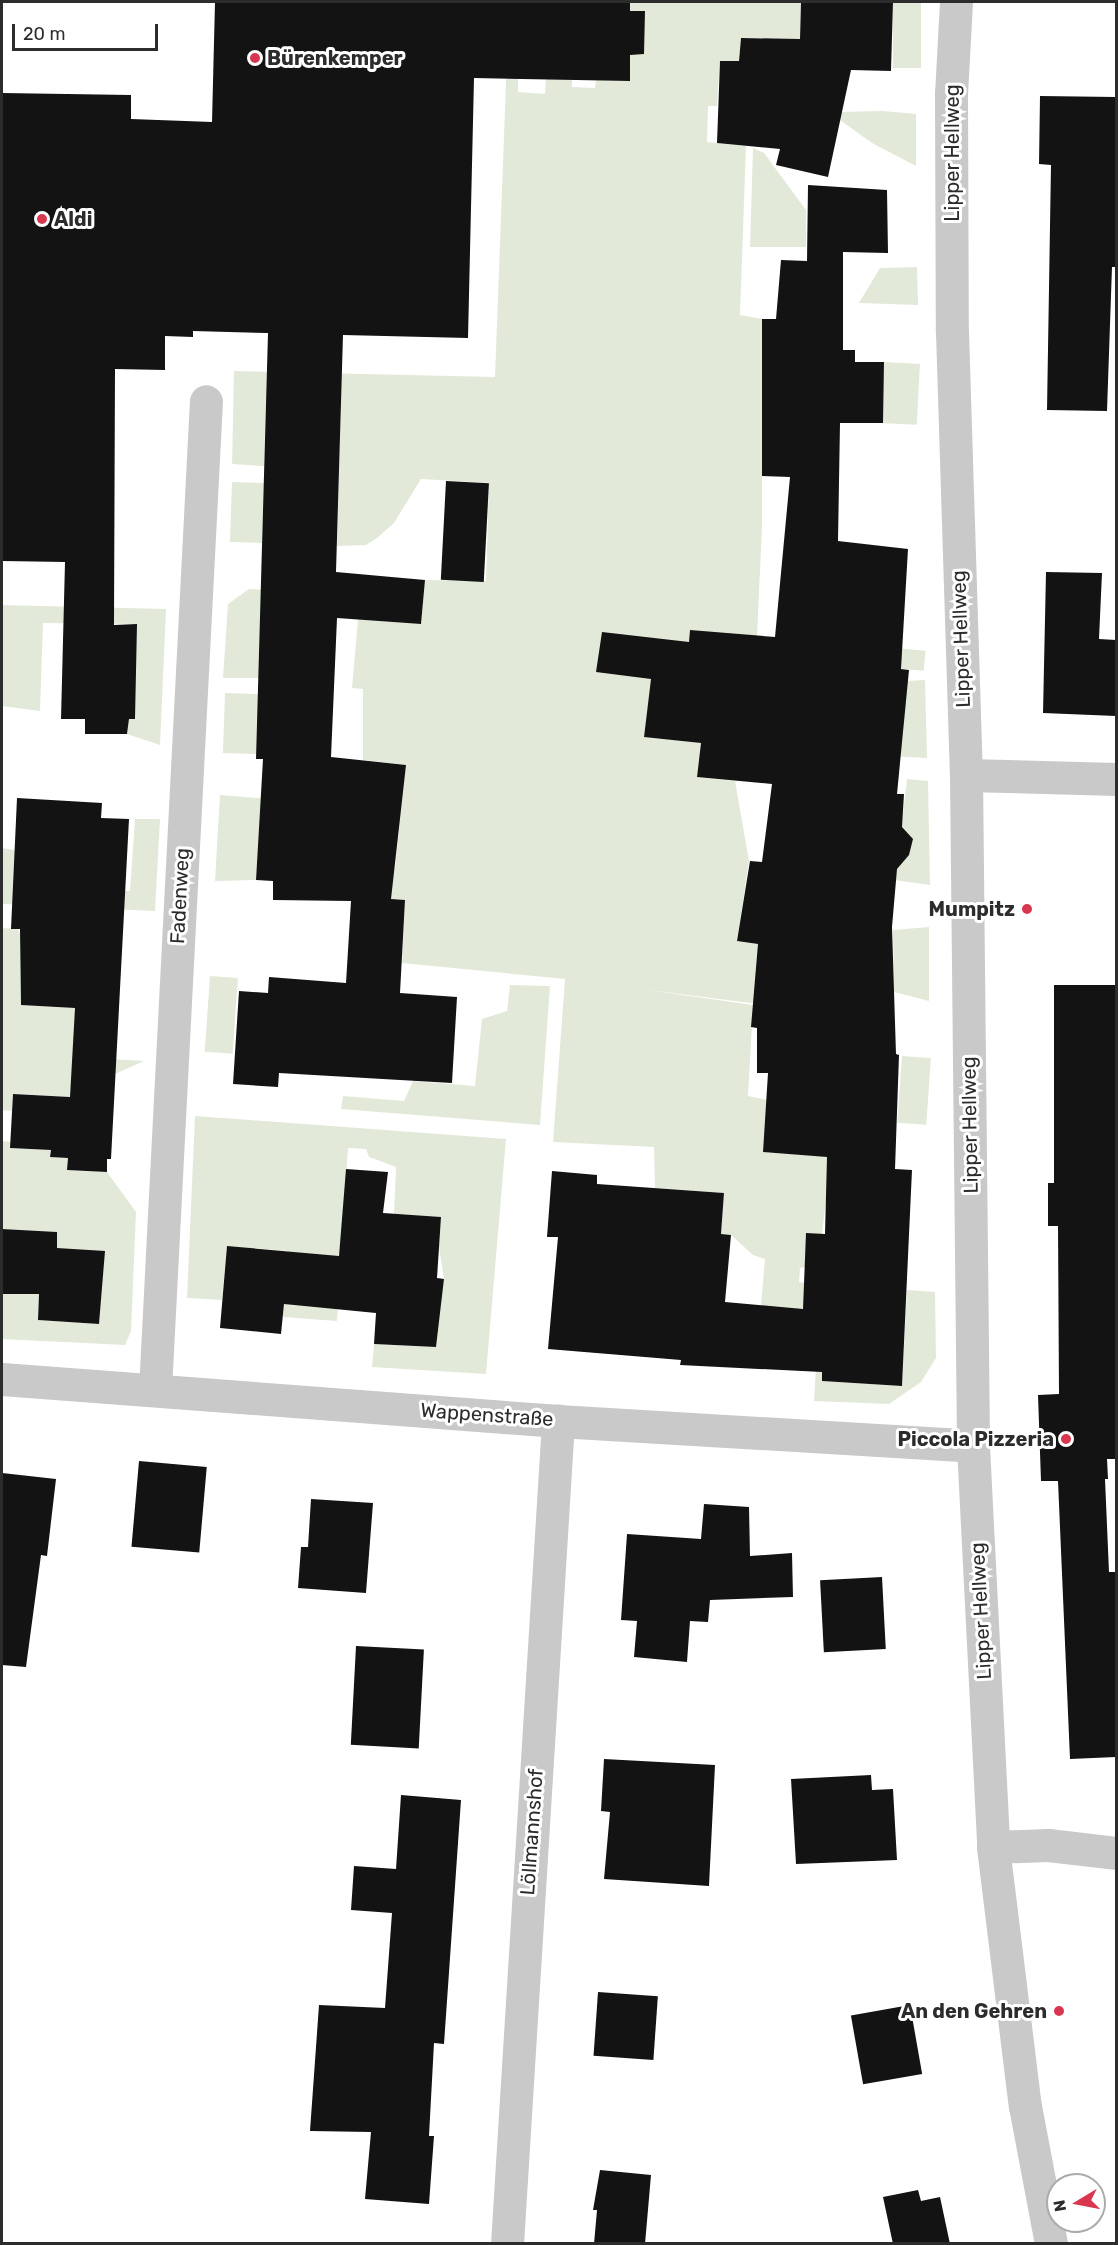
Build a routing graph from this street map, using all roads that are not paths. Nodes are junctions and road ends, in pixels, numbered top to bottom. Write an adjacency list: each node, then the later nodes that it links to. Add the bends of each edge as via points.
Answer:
1 (956, 2): 3 (street, Lipper Hellweg, via 951,93 952,332)
2 (206, 401): 6 (street, Fadenweg)
3 (966, 775): 4 (street); 8 (street, Lipper Hellweg)
4 (1116, 779)
5 (2, 1379): 6 (street, Wappenstraße)
6 (155, 1390): 7 (street, Wappenstraße)
7 (558, 1421): 8 (street, Wappenstraße); 11 (street, Löllmannshof)
8 (973, 1446): 9 (street, Lipper Hellweg)
9 (993, 1848): 10 (street, via 1048,1845); 12 (street, Lipper Hellweg, via 1025,2106)
10 (1116, 1854)
11 (507, 2244)
12 (1051, 2244)

